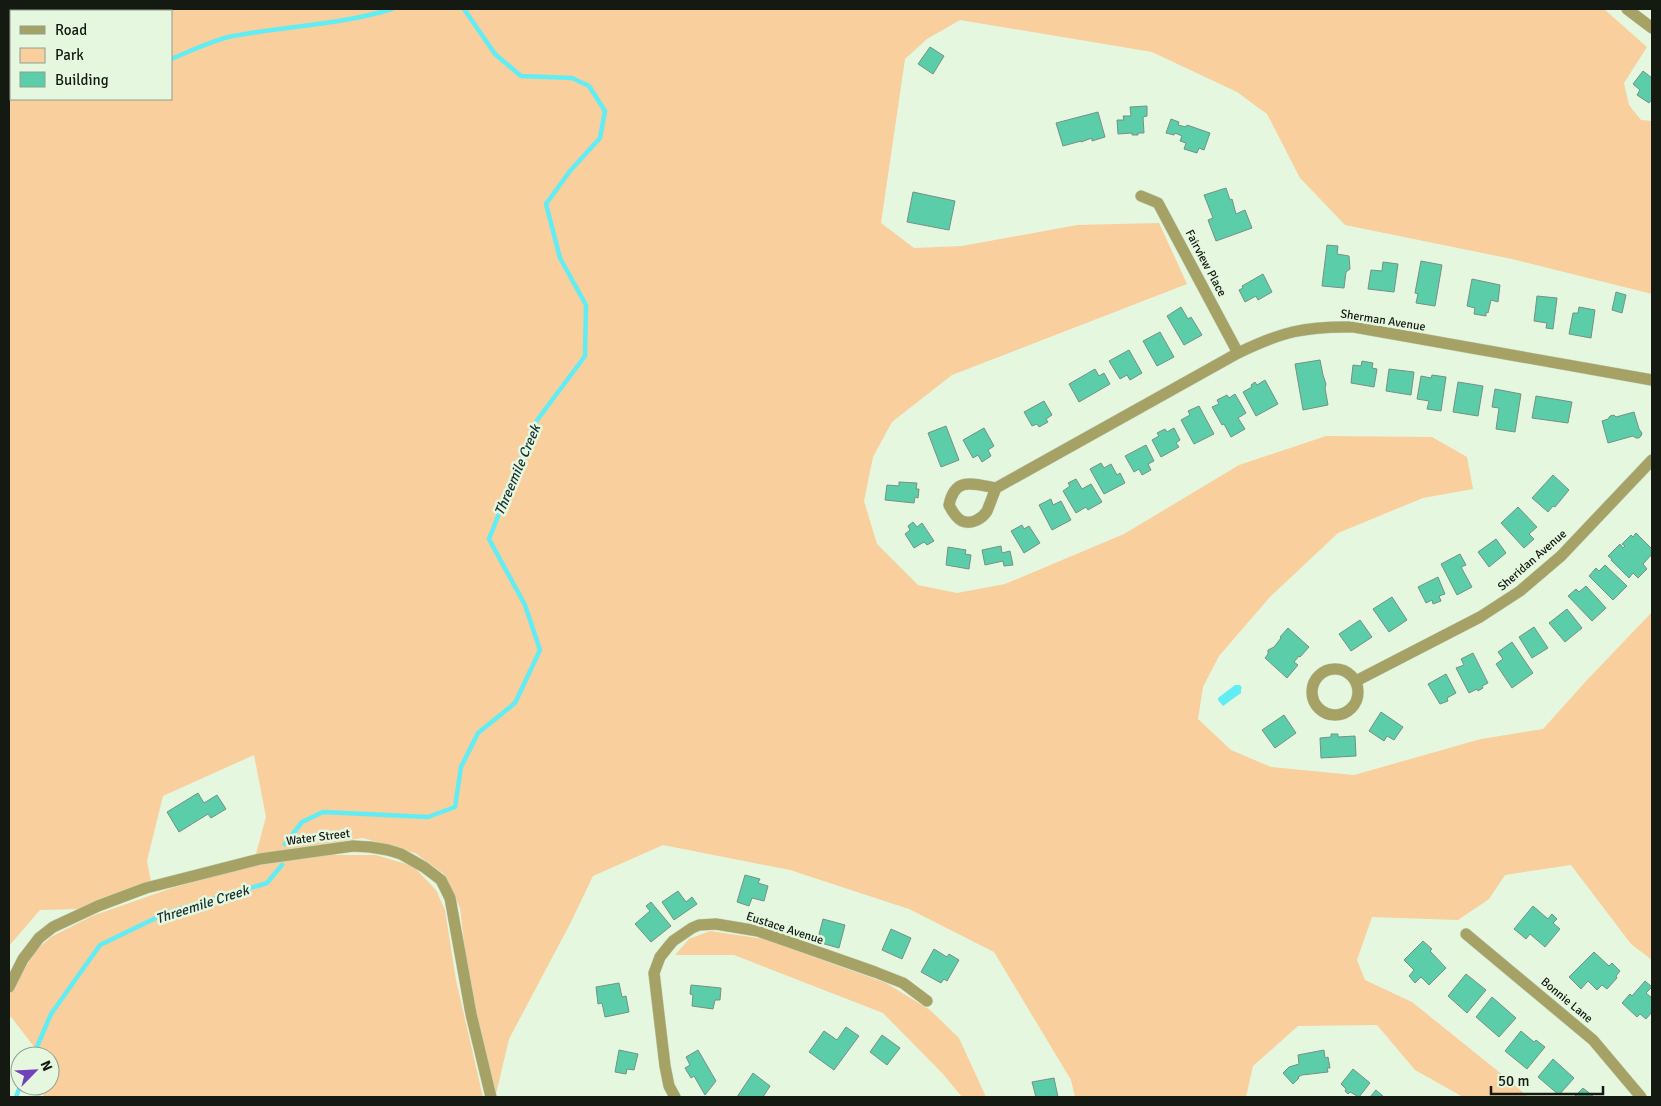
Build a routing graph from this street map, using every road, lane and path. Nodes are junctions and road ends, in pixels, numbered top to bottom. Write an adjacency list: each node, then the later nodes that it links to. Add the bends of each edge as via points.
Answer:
1 (1628, 9): 2 (street)
2 (1652, 28)
3 (1141, 196): 4 (street, Fairview Place, via 1158,203)
4 (1238, 353): 5 (street, Sherman Avenue, via 1266,339 1300,329 1354,327); 7 (street, Sherman Avenue)
5 (1652, 380)
6 (1652, 460): 8 (street, Sheridan Avenue, via 1561,556 1520,591 1480,617)
7 (996, 488)
8 (1356, 681): 8 (street, via 1345,671 1324,671 1314,682 1314,702 1325,713 1333,715 1348,711 1358,693)
9 (1466, 934): 14 (street, Bonnie Lane, via 1593,1040)
10 (9, 987): 12 (street, Water Street, via 23,959 39,938 53,927 146,888 260,859 353,846 388,850 424,867 441,880 450,898 471,1014)
11 (927, 1001): 13 (street, Eustace Avenue, via 903,983 758,931 716,924 699,925 673,941 660,957 654,973 665,1066)
12 (491, 1097)
13 (674, 1097)
14 (1642, 1097)

